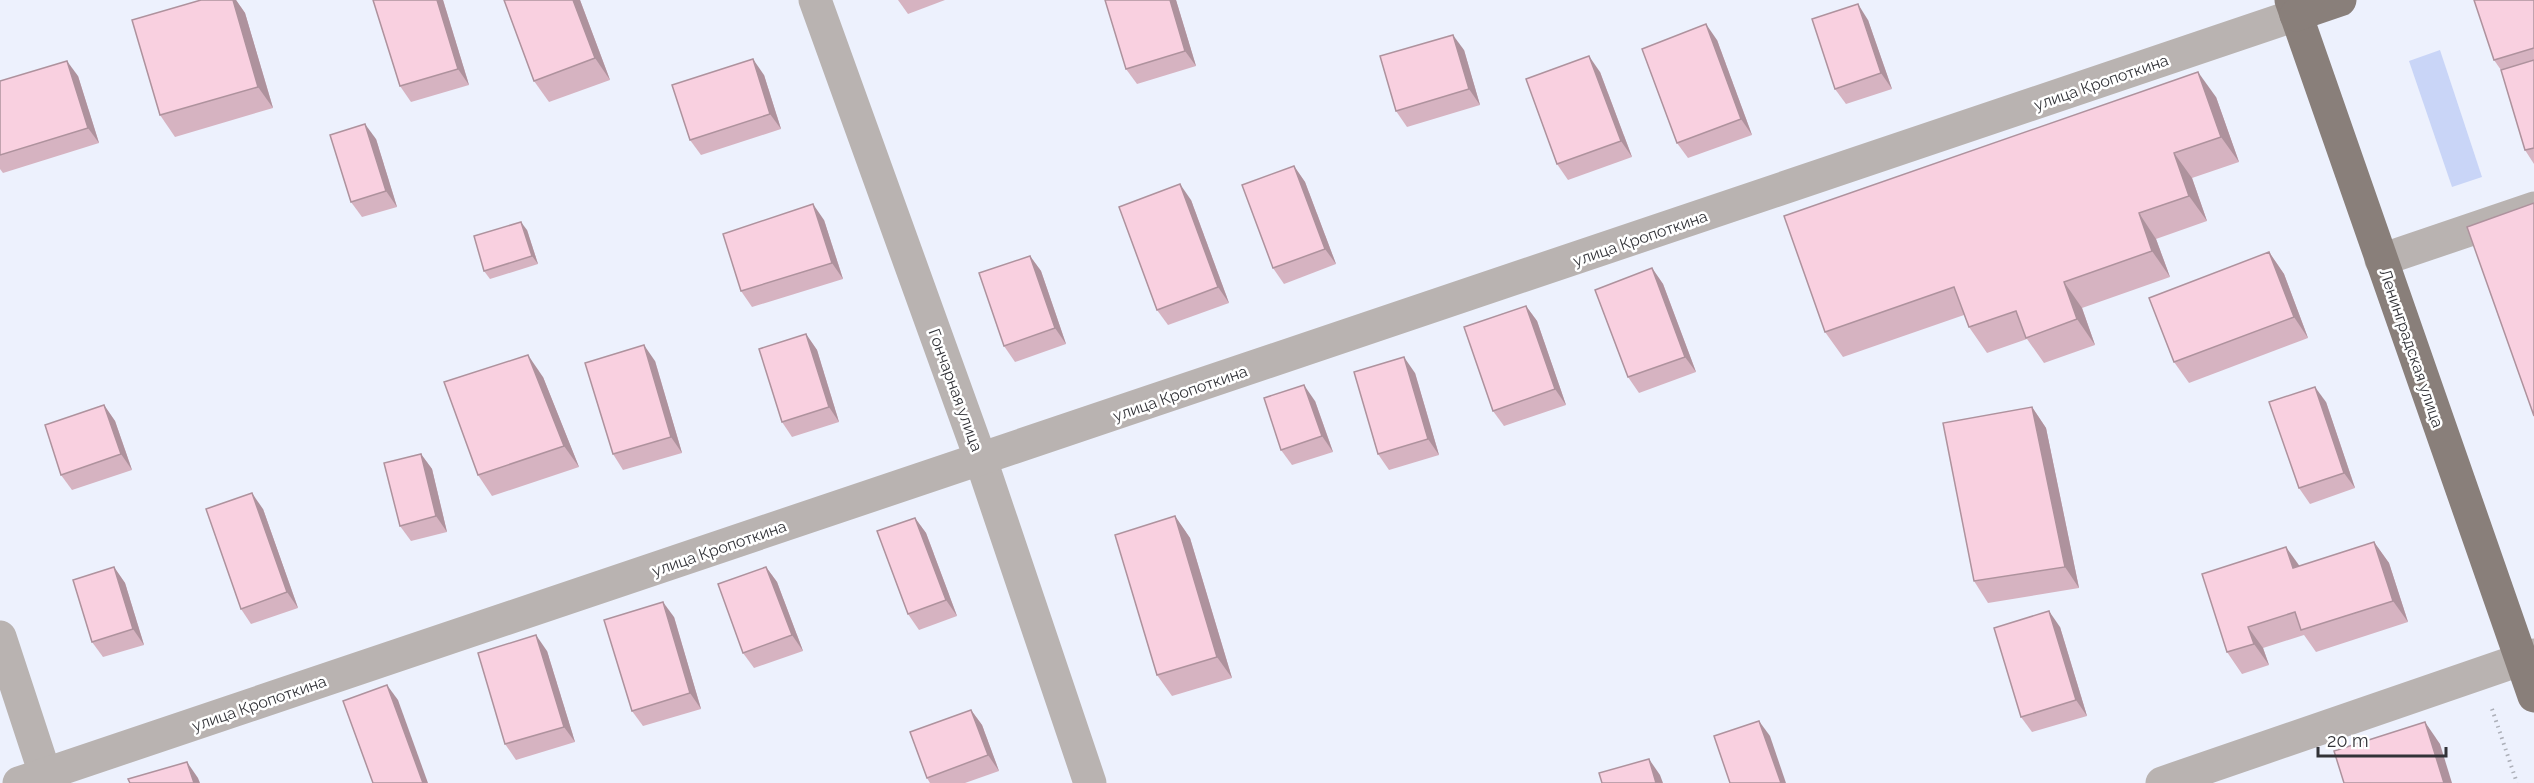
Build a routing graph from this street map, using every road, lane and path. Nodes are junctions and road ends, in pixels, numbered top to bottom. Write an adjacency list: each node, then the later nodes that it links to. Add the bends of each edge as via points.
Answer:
1 (814, 0): 6 (street, Гончарная улица)
2 (2340, 0): 3 (main road, улица Кропоткина)
3 (2294, 8): 5 (main road, Ленинградская улица); 6 (street, улица Кропоткина)
4 (2534, 208): 5 (street)
5 (2381, 260): 8 (main road, Ленинградская улица)
6 (981, 460): 11 (street, улица Кропоткина); 12 (street, Гончарная улица)
7 (0, 637): 11 (street)
8 (2528, 658): 9 (street); 10 (main road, Ленинградская улица)
9 (2480, 674): 13 (street); 14 (path)
10 (2534, 696)
11 (37, 780)
12 (1090, 783)
13 (2162, 783)
14 (2517, 783)

